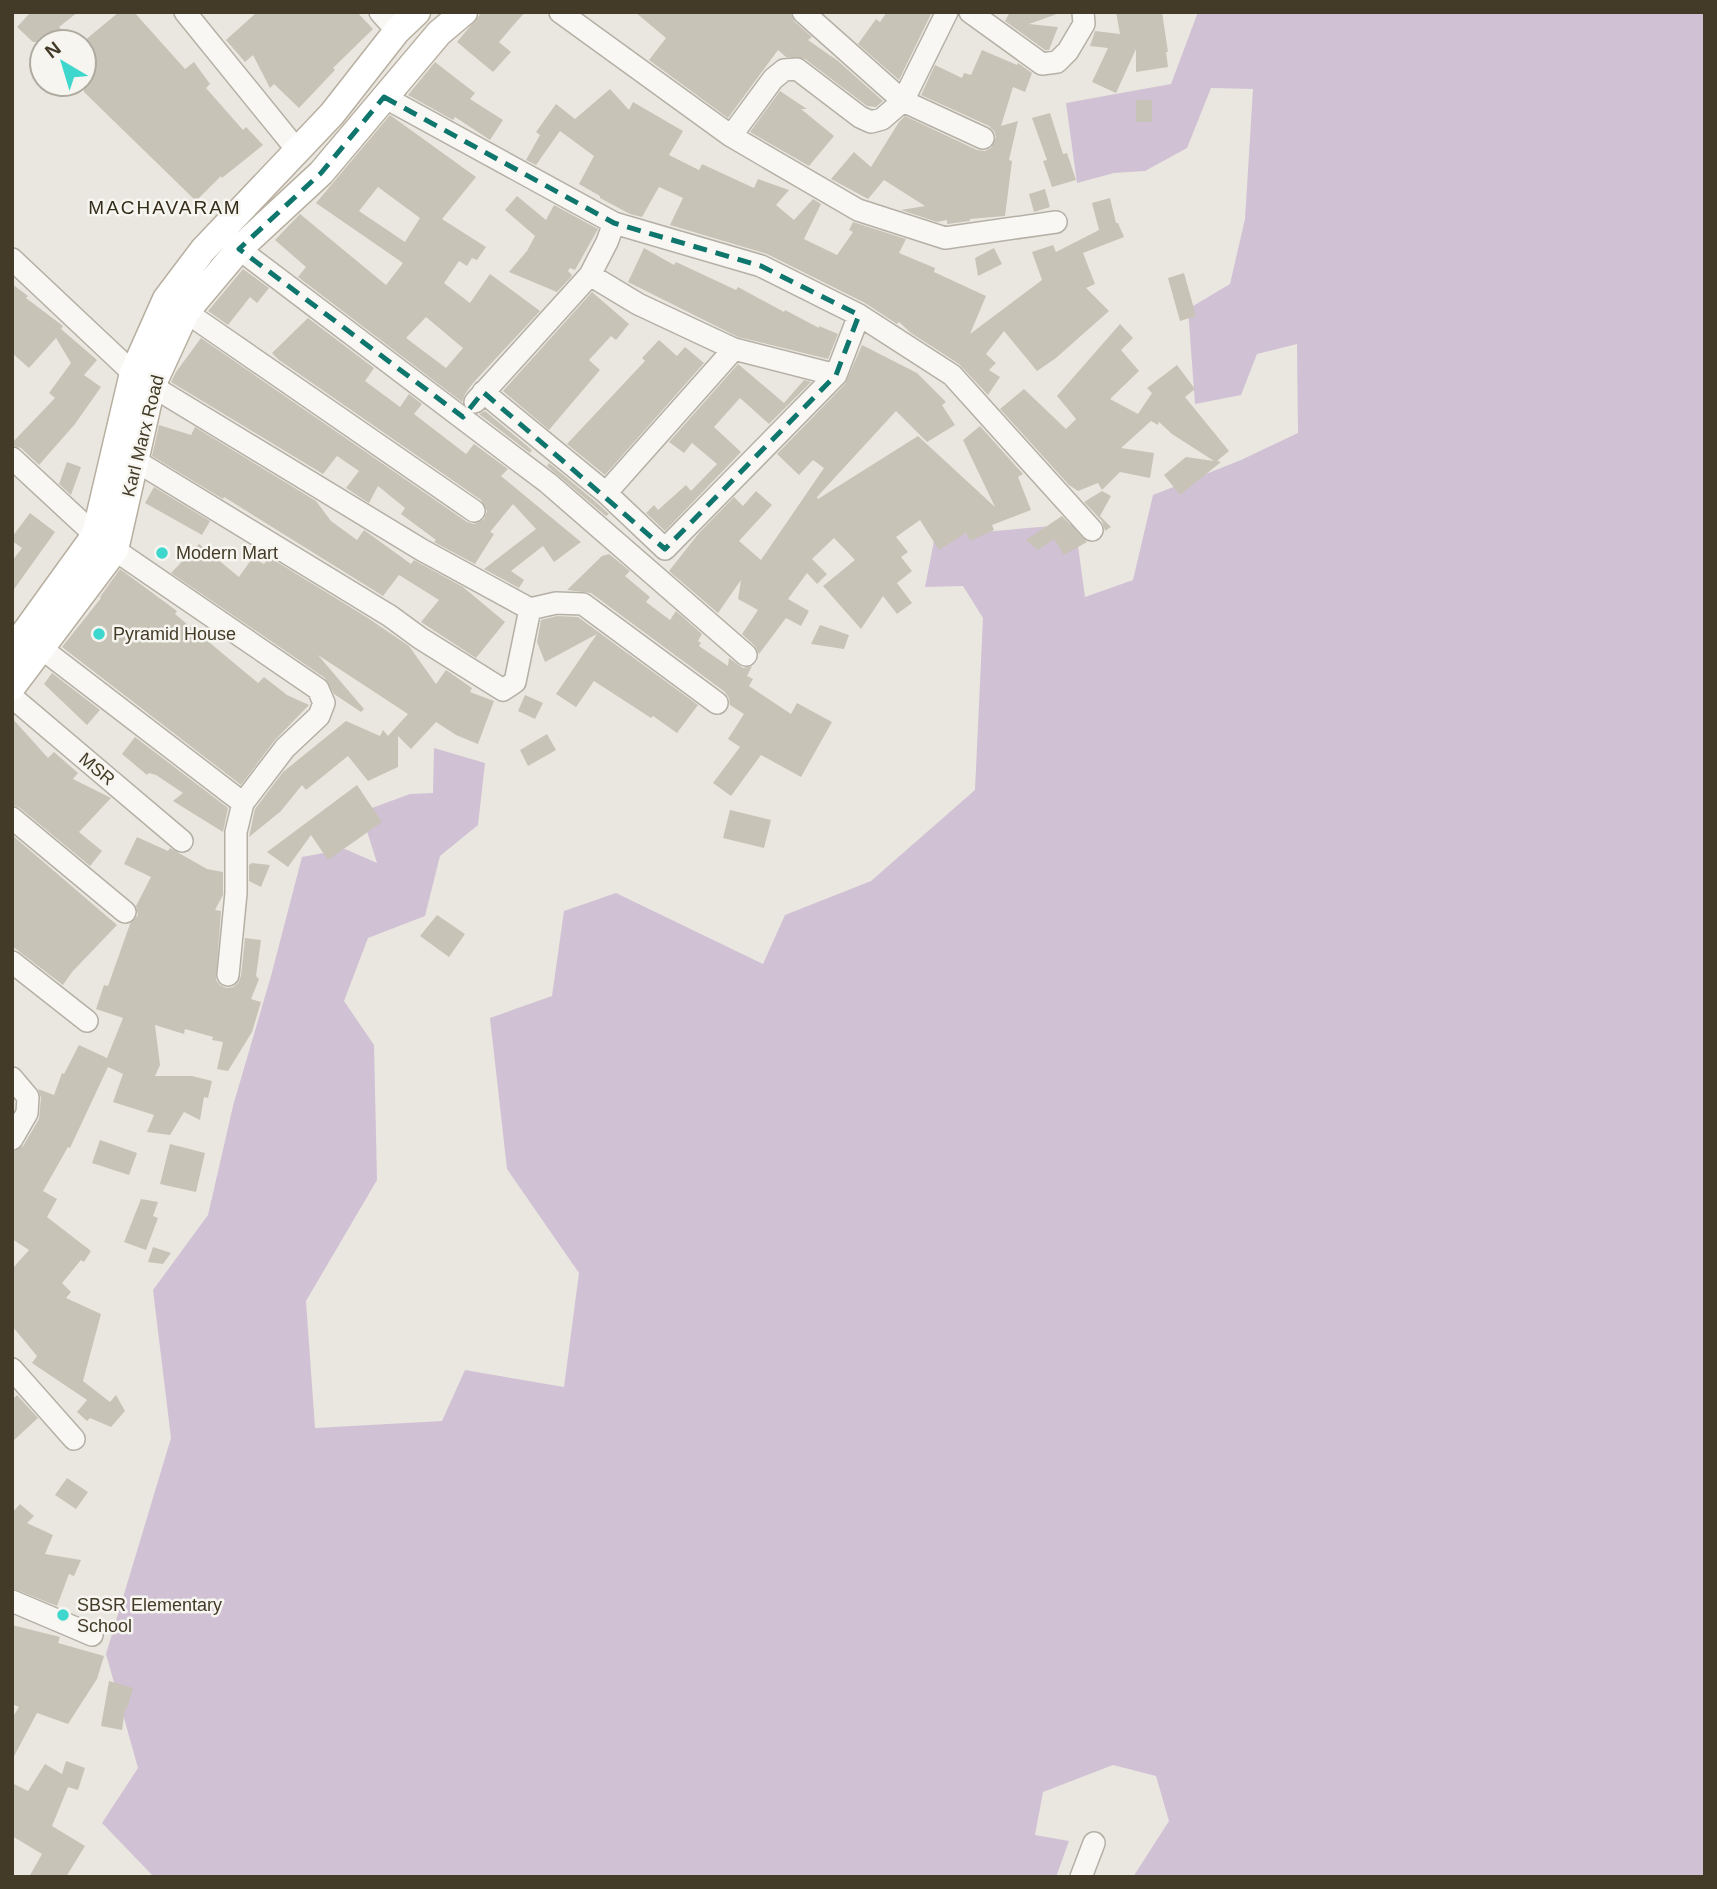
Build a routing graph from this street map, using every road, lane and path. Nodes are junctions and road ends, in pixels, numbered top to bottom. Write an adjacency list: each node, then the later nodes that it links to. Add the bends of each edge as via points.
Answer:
1 (185, 12): 14 (street)
2 (417, 12): 9 (main road, Karl Marx Road)
3 (464, 12): 10 (main road, Karl Marx Road, via 439,33)
4 (559, 12): 12 (street)
5 (803, 12): 11 (street)
6 (947, 12): 11 (street)
7 (970, 12): 8 (street, via 1042,64 1057,62 1068,51 1084,24)
8 (1083, 12)
9 (388, 22): 14 (main road, Karl Marx Road, via 332,114)
10 (384, 97): 16 (street); 17 (main road, Karl Marx Road, via 321,173)
11 (903, 101): 12 (street, via 883,119 871,122 797,69 784,70); 13 (street)
12 (731, 136): 15 (street, via 858,210 945,238)
13 (983, 138)
14 (297, 150): 24 (main road, Karl Marx Road, via 203,250 166,299)
15 (1056, 222)
16 (614, 223): 19 (street); 21 (street, via 761,266)
17 (239, 249): 20 (main road, Karl Marx Road); 26 (street)
18 (12, 259): 24 (street)
19 (590, 275): 22 (street, via 638,304); 25 (street)
20 (186, 312): 24 (main road, Karl Marx Road); 30 (street)
21 (859, 314): 23 (street); 31 (street, via 952,375)
22 (734, 349): 23 (street); 29 (street)
23 (835, 375): 29 (street, via 666,549)
24 (142, 379): 28 (main road, Karl Marx Road); 32 (main road, Karl Marx Road); 33 (street, via 422,550)
25 (483, 392): 26 (street); 29 (street)
26 (463, 417): 35 (street, via 548,483)
27 (12, 458): 32 (street)
28 (136, 461): 32 (main road, Karl Marx Road); 33 (street, via 503,690 515,682)
29 (606, 493)
30 (474, 511)
31 (1092, 530)
32 (105, 542): 34 (main road, Karl Marx Road); 39 (street, via 318,689 324,703 319,716 285,748)
33 (530, 609): 38 (street, via 556,603 583,604)
34 (22, 639): 36 (main road, Karl Marx Road); 39 (street)
35 (746, 655)
36 (12, 687)
37 (12, 696): 41 (street, MSR)
38 (717, 703)
39 (243, 803): 44 (street, via 236,832)
40 (12, 818): 42 (street)
41 (182, 841)
42 (125, 912)
43 (12, 962): 45 (street)
44 (228, 975)
45 (87, 1021)
46 (12, 1078): 47 (street, via 27,1097 27,1112)
47 (12, 1139)
48 (12, 1369): 49 (street)
49 (74, 1439)
50 (12, 1601): 51 (street)
51 (92, 1635)
52 (1094, 1843): 53 (street)
53 (1081, 1877)

